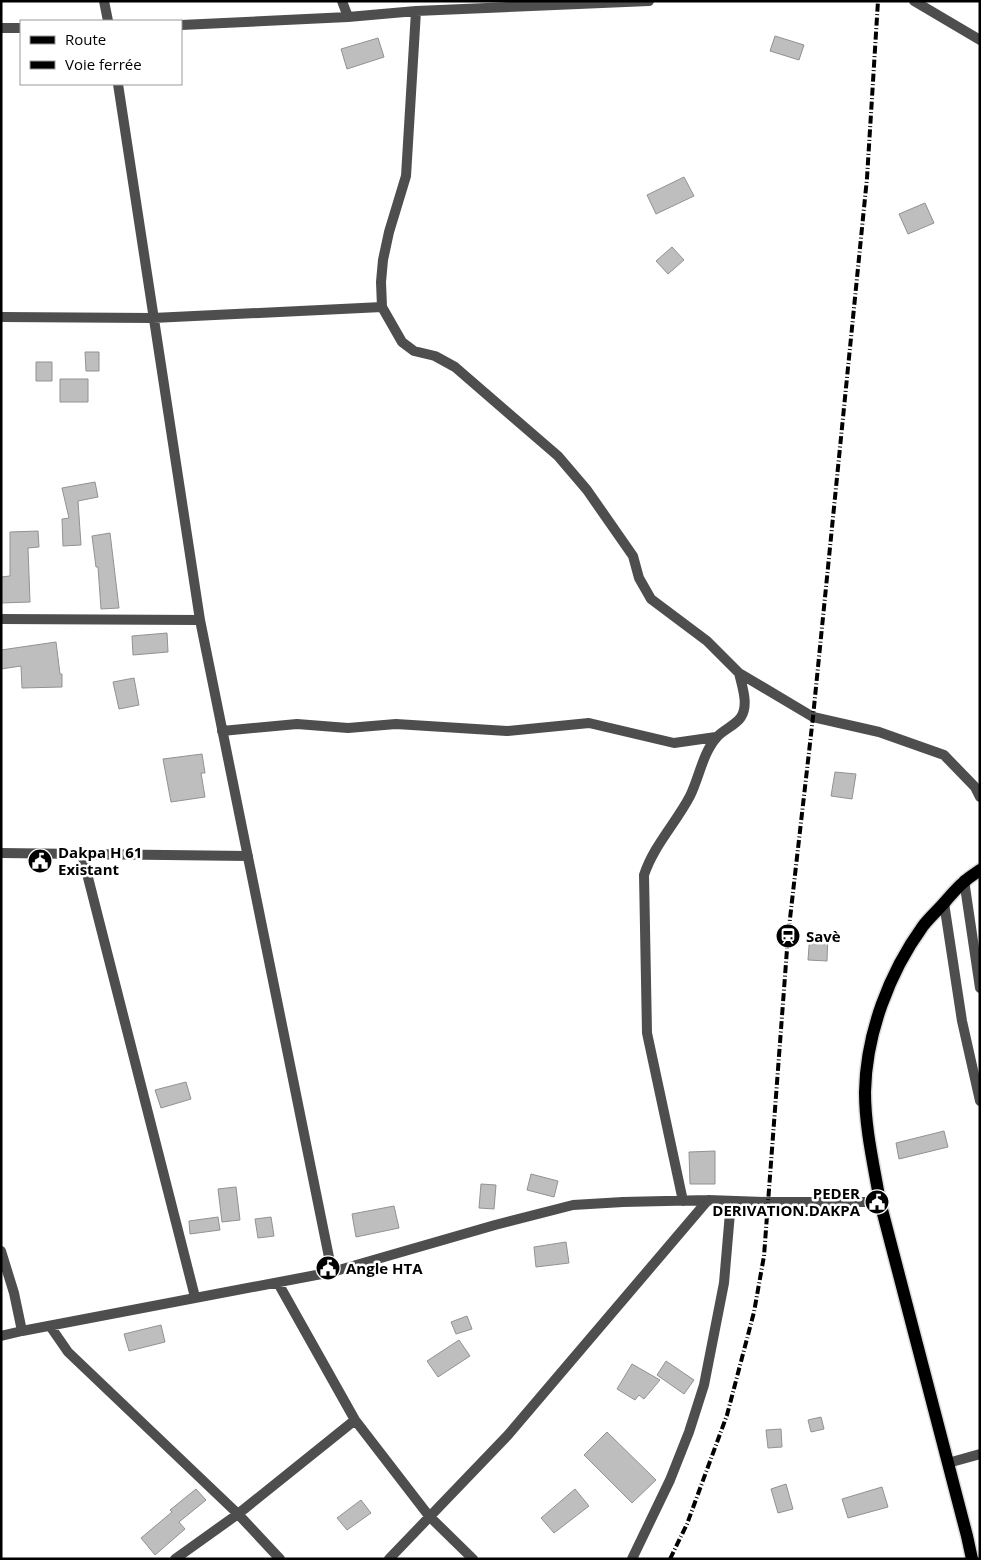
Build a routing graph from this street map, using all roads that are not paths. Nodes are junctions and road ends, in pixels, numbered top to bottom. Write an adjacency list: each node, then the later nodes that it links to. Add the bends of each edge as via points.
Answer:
1 (104, 1): 7 (street)
2 (342, 1): 6 (street)
3 (649, 1): 5 (street)
4 (914, 1): 11 (street)
5 (416, 11): 6 (street); 13 (street, via 406,176 383,260)
6 (348, 18): 8 (street)
7 (108, 20)
8 (182, 25)
9 (1, 28): 10 (street)
10 (20, 28)
11 (980, 40)
12 (118, 85): 15 (street)
13 (382, 307): 15 (street); 18 (street, via 402,342 414,351 435,356 455,367 558,456 587,490 633,556 639,578 651,599 707,641)
14 (1, 317): 15 (street)
15 (153, 318): 17 (street)
16 (1, 619): 17 (street)
17 (200, 620): 19 (street)
18 (739, 672): 20 (street, via 744,693 742,713); 21 (street, via 813,717 879,732 944,755 975,787)
19 (222, 732): 20 (street, via 297,724 348,728 396,724 507,730 589,723 674,743); 24 (street)
20 (716, 737): 31 (street, via 690,795 649,860 644,875 647,1033)
21 (980, 797)
22 (1, 854): 23 (street)
23 (82, 854): 24 (street); 37 (street)
24 (248, 856): 35 (street)
25 (980, 870): 26 (main road)
26 (964, 880): 27 (main road); 28 (street)
27 (944, 903): 29 (street, via 962,1021); 33 (main road, via 924,924 907,951 890,984 871,1043 865,1092 866,1118)
28 (980, 988)
29 (980, 1100)
30 (708, 1200): 31 (street); 32 (street); 45 (street, via 508,1435)
31 (684, 1201): 35 (street, via 573,1205)
32 (731, 1201): 33 (street); 50 (street, via 724,1283 704,1385 670,1480)
33 (880, 1202): 43 (main road)
34 (1, 1251): 39 (street)
35 (332, 1272): 36 (street)
36 (278, 1283): 37 (street); 41 (street)
37 (195, 1297): 38 (street)
38 (50, 1326): 39 (street); 44 (street, via 68,1352)
39 (22, 1331): 40 (street)
40 (1, 1336)
41 (355, 1420): 44 (street); 45 (street)
42 (980, 1454): 43 (street)
43 (948, 1463): 51 (main road)
44 (238, 1514): 46 (street); 47 (street)
45 (429, 1516): 48 (street); 49 (street)
46 (175, 1559)
47 (280, 1559)
48 (389, 1559)
49 (473, 1559)
50 (632, 1559)
51 (972, 1559)

